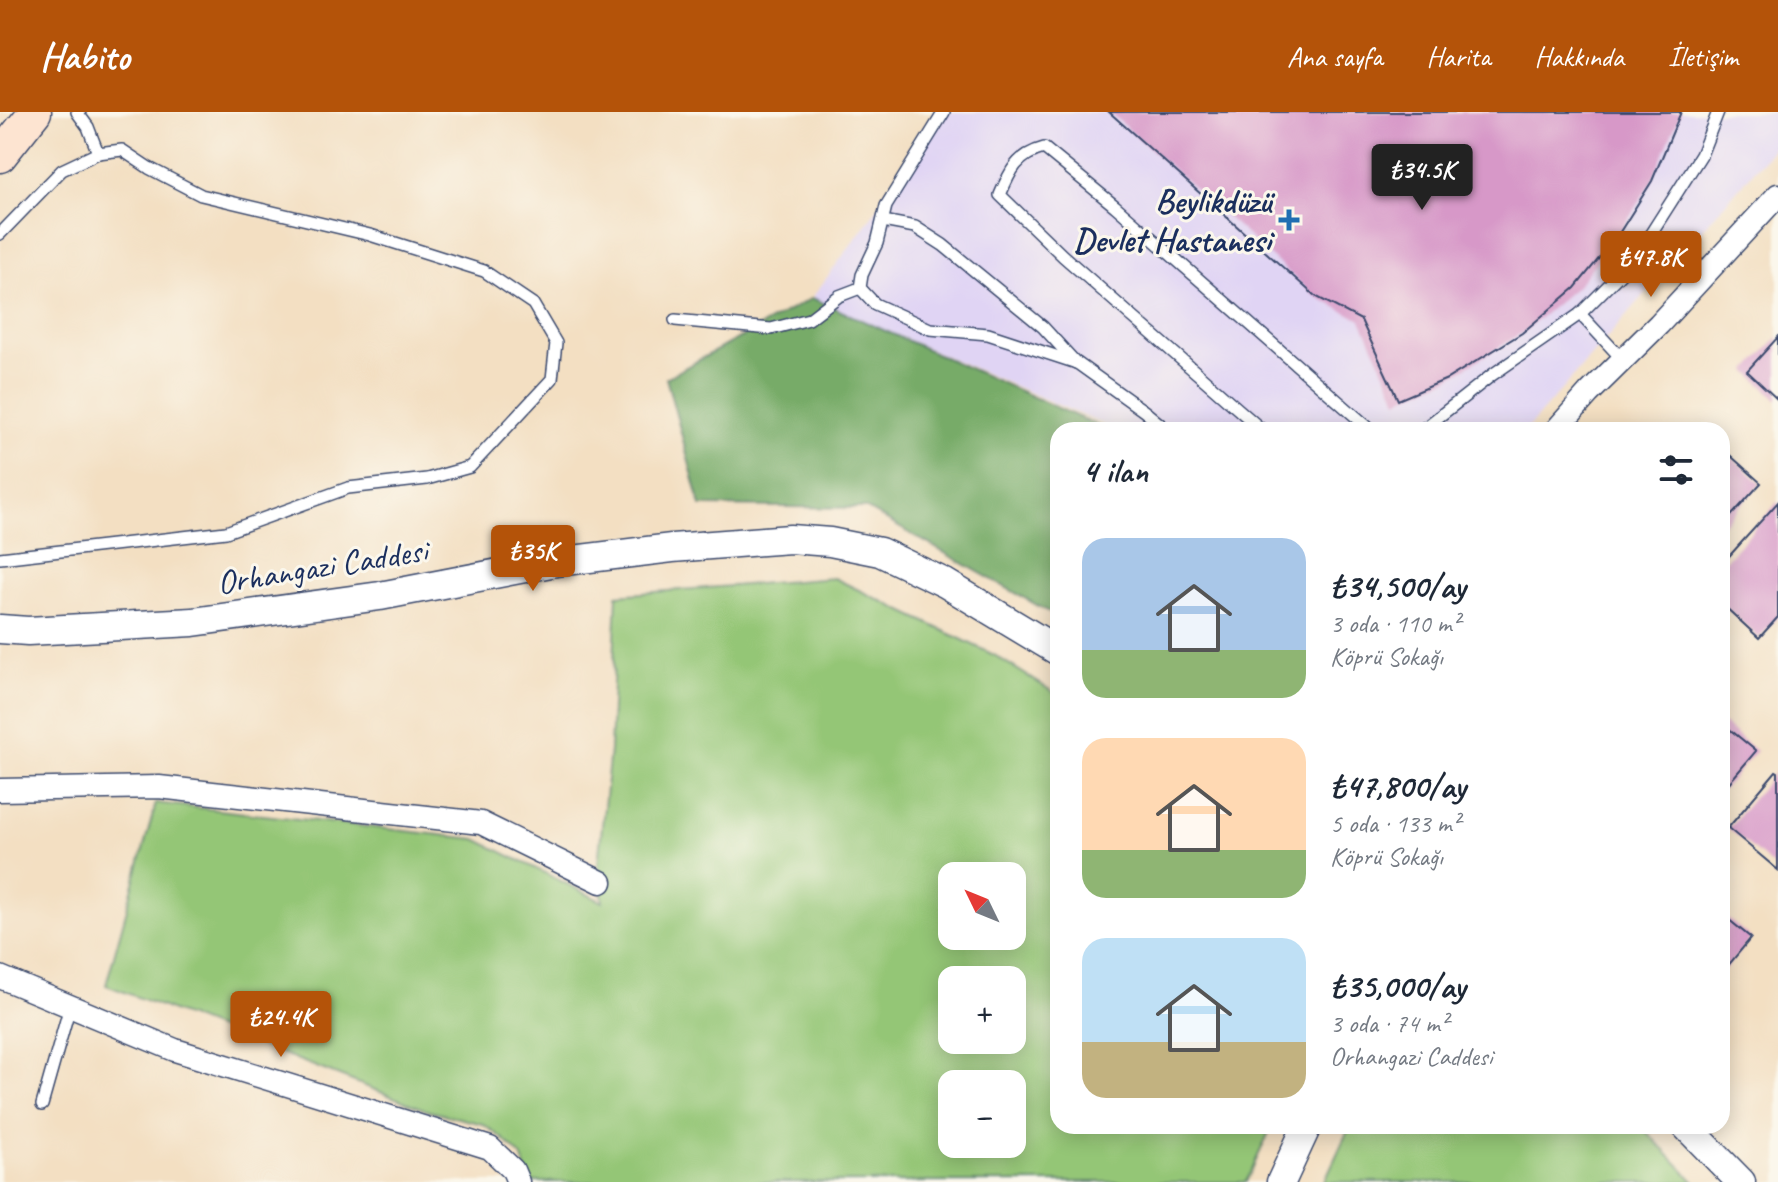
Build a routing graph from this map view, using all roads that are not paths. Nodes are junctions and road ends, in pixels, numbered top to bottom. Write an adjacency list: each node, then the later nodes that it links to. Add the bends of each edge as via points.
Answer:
1 (35, 112): 6 (main road)
2 (77, 112): 5 (lane)
3 (944, 112): 8 (lane, via 886,206)
4 (1718, 112): 11 (lane, via 1701,155 1634,260)
5 (98, 153): 9 (lane, via 62,170); 20 (lane, via 122,150 201,195 370,235 484,271 533,304 556,343 552,379 470,467 427,479 348,488 226,532)
6 (0, 156)
7 (1778, 195): 13 (street)
8 (883, 221): 10 (lane); 14 (lane, via 915,227 943,245 1043,327)
9 (0, 234)
10 (860, 288): 12 (lane, via 839,296 809,319 771,329); 14 (lane, via 875,304 930,329 988,334)
11 (1580, 314): 13 (lane); 18 (lane)
12 (675, 320)
13 (1623, 360): 19 (street)
14 (1077, 363): 15 (lane)
15 (1157, 422)
16 (1253, 422): 17 (lane, via 1000,195 1027,152 1044,148)
17 (1362, 422)
18 (1432, 422)
19 (1563, 422)
20 (0, 558)
21 (0, 629): 22 (street, Orhangazi Caddesi, via 193,622 380,596 556,562 790,539 880,552 945,583)
22 (1050, 646)
23 (0, 790): 24 (street, via 159,787 481,823)
24 (601, 882)
25 (0, 977): 26 (street)
26 (70, 1006): 27 (lane); 30 (street, via 175,1050 490,1148)
27 (42, 1105)
28 (1303, 1134): 31 (street)
29 (1694, 1134): 32 (street)
30 (518, 1182)
31 (1281, 1182)
32 (1741, 1182)

